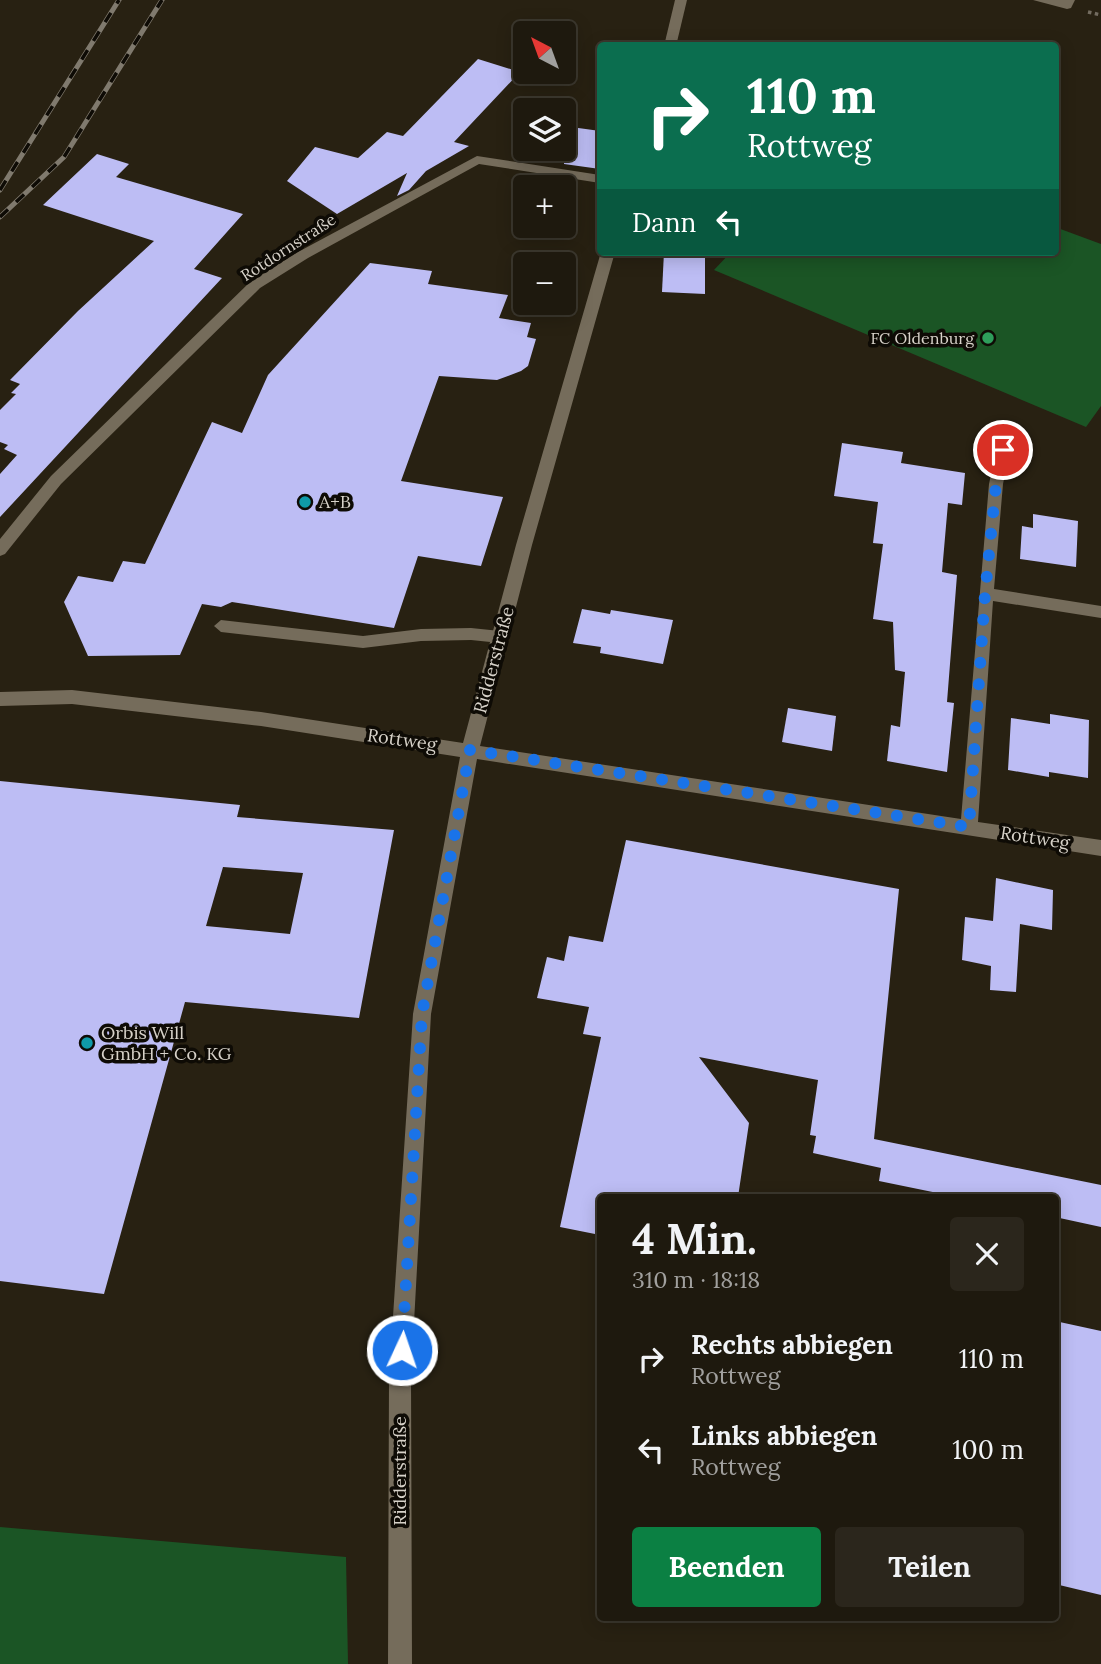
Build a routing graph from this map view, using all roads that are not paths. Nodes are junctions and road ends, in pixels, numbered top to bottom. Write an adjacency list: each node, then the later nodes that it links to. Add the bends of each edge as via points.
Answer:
1 (681, 0): 4 (street)
2 (1039, 0): 3 (street, via 1067,6)
3 (1069, 0)
4 (671, 42)
5 (597, 179): 8 (street, Rotdornstraße, via 477,160 303,255 255,285 56,480)
6 (607, 256): 12 (street, Ridderstraße)
7 (1003, 450): 9 (street)
8 (0, 550)
9 (985, 594): 10 (street); 15 (street)
10 (1101, 612)
11 (221, 626): 12 (lane, via 363,642 421,635)
12 (500, 636): 14 (street, Ridderstraße)
13 (0, 699): 14 (street, Rottweg, via 72,697)
14 (470, 750): 15 (street, Rottweg); 17 (street, Ridderstraße, via 422,1014 400,1377)
15 (969, 827): 16 (street, Rottweg)
16 (1101, 848)
17 (400, 1664)

